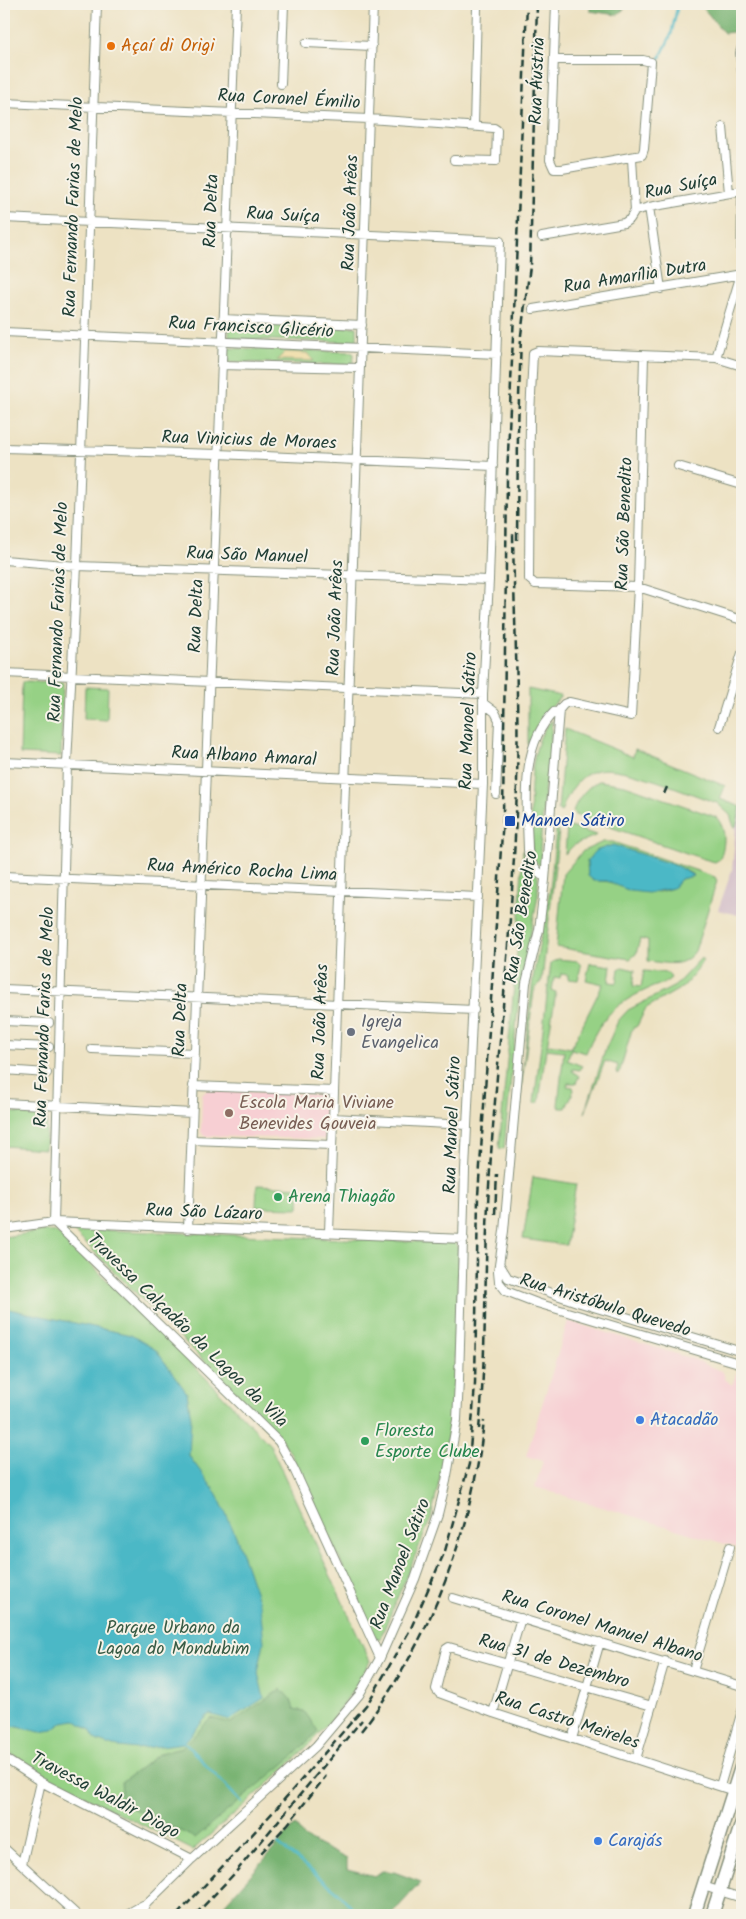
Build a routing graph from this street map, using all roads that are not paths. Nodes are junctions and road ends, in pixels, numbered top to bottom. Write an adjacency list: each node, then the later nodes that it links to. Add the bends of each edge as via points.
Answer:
1 (97, 4): 14 (street, Rua Fernando Farias de Melo)
2 (236, 4): 15 (street, Rua Delta)
3 (284, 4): 12 (street)
4 (373, 4): 8 (street, Rua João Arêas)
5 (556, 4): 10 (street, Rua Áustria)
6 (477, 7): 17 (street)
7 (306, 43): 8 (street)
8 (372, 46): 16 (street, Rua João Arêas)
9 (742, 46): 11 (street)
10 (554, 60): 19 (street, Rua Áustria, via 550,160 554,169); 19 (street, via 651,62 644,149 640,156)
11 (742, 73)
12 (281, 84)
13 (4, 104): 14 (street, Rua Coronel Émilio)
14 (92, 106): 15 (street, Rua Coronel Émilio); 26 (street, Rua Fernando Farias de Melo)
15 (230, 113): 16 (street, Rua Coronel Émilio); 27 (street, Rua Delta)
16 (369, 119): 17 (street, Rua Coronel Émilio); 28 (street, Rua João Arêas)
17 (474, 126): 20 (street, Rua Coronel Émilio, via 498,130 497,160)
18 (723, 127): 22 (street)
19 (632, 158): 24 (street)
20 (454, 160)
21 (742, 191): 22 (street, Rua Suíça); 31 (street)
22 (729, 193): 23 (street, Rua Suíça)
23 (649, 207): 24 (street, Rua Suíça); 32 (street)
24 (635, 211): 29 (street, Rua Suíça, via 624,223)
25 (4, 218): 26 (street, Rua Suíça)
26 (88, 222): 27 (street, Rua Suíça); 37 (street, Rua Fernando Farias de Melo)
27 (226, 228): 28 (street, Rua Suíça); 34 (street, Rua Delta)
28 (365, 234): 30 (street, Rua Suíça); 35 (street, Rua João Arêas)
29 (542, 237)
30 (500, 241): 40 (street, Rua Manoel Sátiro)
31 (742, 274): 32 (street, Rua Amarília Dutra); 42 (street)
32 (661, 289): 33 (street, Rua Amarília Dutra)
33 (533, 309)
34 (223, 319): 35 (street, Rua Francisco Glicério); 38 (street, Rua Delta)
35 (362, 325): 39 (street, Rua João Arêas)
36 (4, 332): 37 (street, Rua Francisco Glicério)
37 (84, 336): 38 (street, Rua Francisco Glicério); 47 (street, Rua Fernando Farias de Melo)
38 (222, 342): 39 (street, Rua Francisco Glicério); 43 (street, Rua Delta)
39 (361, 348): 40 (street, Rua Francisco Glicério); 45 (street, Rua João Arêas)
40 (497, 354): 50 (street, Rua Manoel Sátiro)
41 (644, 356): 42 (street); 58 (street, Rua São Benedito); 58 (street, via 538,351 533,355 530,416 529,578 535,584)
42 (716, 358): 44 (street)
43 (221, 365): 45 (street, Rua Francisco Glicério); 48 (street, Rua Delta)
44 (742, 366)
45 (360, 368): 49 (street, Rua João Arêas)
46 (4, 448): 47 (street, Rua Vinicius de Moraes)
47 (80, 451): 48 (street, Rua Vinicius de Moraes); 54 (street, Rua Fernando Farias de Melo)
48 (218, 454): 49 (street, Rua Vinicius de Moraes); 55 (street, Rua Delta)
49 (355, 461): 50 (street, Rua Vinicius de Moraes); 56 (street, Rua João Arêas)
50 (493, 466): 57 (street, Rua Manoel Sátiro)
51 (678, 466): 52 (street, via 724,483)
52 (742, 485)
53 (4, 560): 54 (street, Rua São Manuel)
54 (77, 566): 55 (street, Rua São Manuel); 62 (street, Rua Fernando Farias de Melo)
55 (213, 569): 56 (street, Rua São Manuel); 63 (street, Rua Delta)
56 (353, 576): 57 (street, Rua São Manuel); 64 (street, Rua João Arêas)
57 (489, 580): 65 (street, Rua Manoel Sátiro)
58 (638, 587): 59 (street); 107 (street, Rua São Benedito, via 631,716 569,702 559,710 545,880 539,930 526,983)
59 (742, 620)
60 (742, 653): 67 (street)
61 (4, 673): 62 (street)
62 (71, 676): 63 (street); 69 (street, Rua Fernando Farias de Melo)
63 (210, 681): 64 (street); 70 (street, Rua Delta)
64 (349, 688): 65 (street); 71 (street, Rua João Arêas)
65 (483, 698): 72 (street, Rua Manoel Sátiro); 73 (street, via 499,720)
66 (554, 712): 74 (street, via 536,736 530,761 528,850 530,861)
67 (719, 727)
68 (4, 762): 69 (street, Rua Albano Amaral)
69 (67, 764): 70 (street, Rua Albano Amaral); 76 (street, Rua Fernando Farias de Melo)
70 (206, 771): 71 (street, Rua Albano Amaral); 77 (street, Rua Delta)
71 (346, 777): 72 (street, Rua Albano Amaral); 78 (street, Rua João Arêas)
72 (483, 784): 79 (street, Rua Manoel Sátiro)
73 (496, 794)
74 (541, 875)
75 (4, 876): 76 (street, Rua Américo Rocha Lima)
76 (64, 878): 77 (street, Rua Américo Rocha Lima); 81 (street, Rua Fernando Farias de Melo)
77 (201, 883): 78 (street, Rua Américo Rocha Lima); 82 (street, Rua Delta)
78 (340, 891): 79 (street, Rua Américo Rocha Lima); 83 (street, Rua João Arêas)
79 (478, 897): 84 (street, Rua Manoel Sátiro)
80 (4, 989): 81 (street)
81 (62, 993): 82 (street); 96 (street, Rua Fernando Farias de Melo)
82 (197, 997): 83 (street); 90 (street, Rua Delta)
83 (337, 1004): 84 (street); 94 (street, Rua João Arêas)
84 (474, 1010): 99 (street, Rua Manoel Sátiro)
85 (4, 1020): 86 (street)
86 (49, 1023)
87 (4, 1045): 88 (street)
88 (49, 1047)
89 (92, 1049): 90 (street)
90 (195, 1053): 93 (street, Rua Delta)
91 (4, 1070): 92 (street)
92 (48, 1072)
93 (194, 1086): 94 (street); 97 (street, Rua Delta)
94 (334, 1091): 98 (street, Rua João Arêas)
95 (4, 1103): 96 (street)
96 (58, 1105): 97 (street); 102 (street, Rua Fernando Farias de Melo)
97 (192, 1113): 100 (street, Rua Delta)
98 (333, 1118): 99 (street); 101 (street, Rua João Arêas)
99 (467, 1125): 106 (street, Rua Manoel Sátiro)
100 (192, 1140): 101 (street); 104 (street, Rua Delta)
101 (332, 1145): 105 (street, Rua João Arêas)
102 (54, 1222): 103 (street, Rua São Lázaro); 104 (street, Rua São Lázaro); 117 (street, Travessa Calçadão da Lagoa da Vila, via 279,1442)
103 (4, 1229)
104 (188, 1229): 105 (street, Rua São Lázaro)
105 (329, 1232): 106 (street, Rua São Lázaro)
106 (464, 1239): 117 (street, Rua Manoel Sátiro, via 457,1420 446,1481 428,1545)
107 (500, 1265): 108 (street, Rua Aristóbulo Quevedo, via 508,1278); 109 (street, Rua Aristóbulo Quevedo, via 499,1282 506,1291)
108 (577, 1302): 109 (street); 110 (street, Rua Aristóbulo Quevedo)
109 (574, 1314): 111 (street, Rua Aristóbulo Quevedo)
110 (742, 1352)
111 (742, 1364)
112 (730, 1547): 120 (street)
113 (453, 1598): 114 (street, Rua Coronel Manuel Albano)
114 (521, 1618): 115 (street, Rua Coronel Manuel Albano); 119 (street)
115 (600, 1642): 118 (street, Rua Coronel Manuel Albano); 121 (street)
116 (448, 1647): 119 (street, Rua 31 de Dezembro); 125 (street, Rua Castro Meireles, via 436,1691)
117 (380, 1658): 135 (street, Rua Manoel Sátiro, via 359,1695 316,1746)
118 (665, 1661): 120 (street, Rua Coronel Manuel Albano); 123 (street)
119 (508, 1663): 121 (street, Rua 31 de Dezembro); 125 (street)
120 (693, 1671): 122 (street, Rua Coronel Manuel Albano)
121 (588, 1686): 123 (street, Rua 31 de Dezembro); 126 (street)
122 (742, 1686)
123 (652, 1706): 128 (street)
124 (742, 1711): 131 (street)
125 (493, 1713): 126 (street, Rua Castro Meireles)
126 (572, 1739): 128 (street, Rua Castro Meireles)
127 (4, 1758): 130 (street, Travessa Waldir Diogo)
128 (636, 1759): 131 (street, Rua Castro Meireles)
129 (742, 1764): 132 (main road)
130 (41, 1782): 135 (street, Travessa Waldir Diogo); 136 (street)
131 (720, 1786): 132 (street, Rua Castro Meireles)
132 (734, 1791): 137 (main road)
133 (742, 1822): 138 (main road)
134 (4, 1848): 136 (street)
135 (192, 1859): 140 (street, Rua Manoel Sátiro)
136 (22, 1864): 141 (street)
137 (703, 1886): 138 (street); 144 (main road)
138 (720, 1891): 139 (street); 145 (main road)
139 (742, 1898)
140 (147, 1903): 142 (street, Rua Manoel Sátiro); 143 (street, Rua Manoel Sátiro)
141 (77, 1915)
142 (125, 1915)
143 (138, 1915)
144 (694, 1915)
145 (712, 1915)

